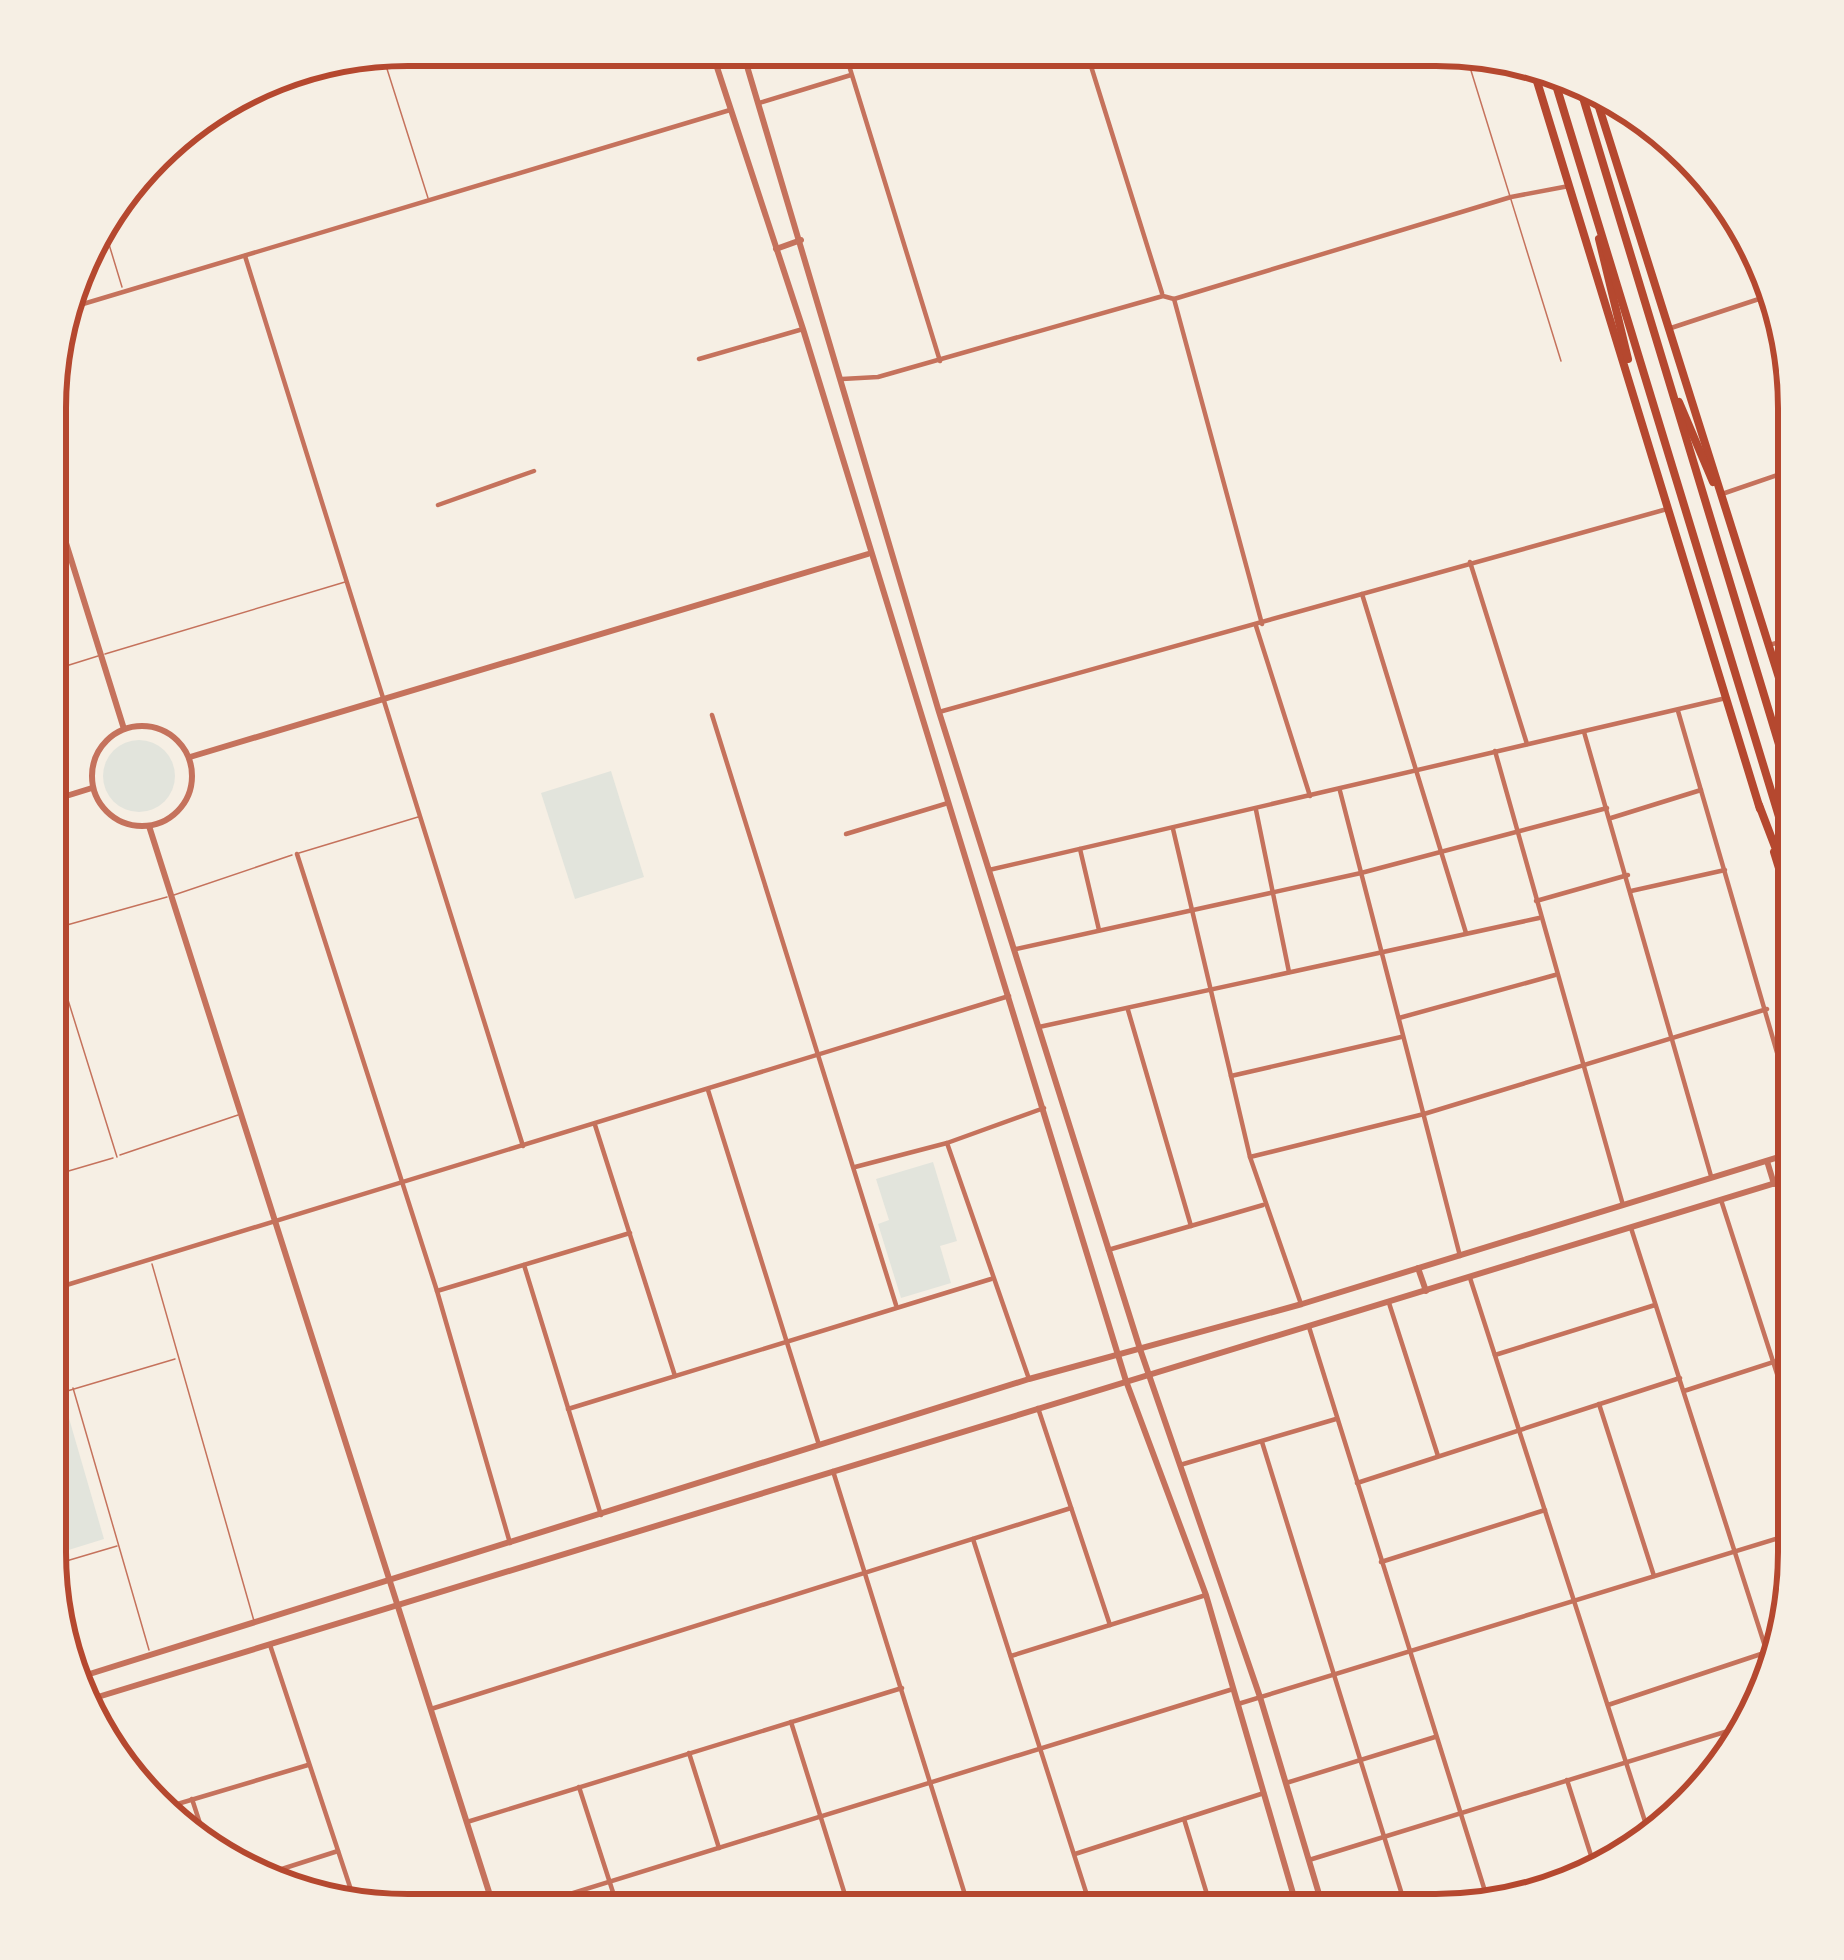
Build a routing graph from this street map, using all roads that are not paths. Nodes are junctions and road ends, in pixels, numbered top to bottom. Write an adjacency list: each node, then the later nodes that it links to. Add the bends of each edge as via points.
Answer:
1 (1091, 66): 23 (street)
2 (386, 67): 16 (lane)
3 (717, 67): 13 (street)
4 (748, 67): 11 (street)
5 (849, 67): 7 (street)
6 (1470, 68): 15 (lane)
7 (851, 75): 11 (street); 30 (street)
8 (1537, 82): 14 (main road)
9 (1557, 89): 17 (main road)
10 (1584, 100): 32 (main road)
11 (759, 103): 18 (street)
12 (1599, 108): 27 (main road)
13 (731, 110): 16 (street); 20 (street)
14 (1570, 185): 15 (street); 34 (main road)
15 (1511, 197): 25 (street); 31 (lane)
16 (428, 198): 21 (street)
17 (1592, 209): 34 (main road); 73 (main road)
18 (801, 241): 20 (street); 33 (street)
19 (108, 244): 22 (lane)
20 (776, 249): 28 (street)
21 (245, 256): 22 (street); 44 (street)
22 (123, 291): 26 (street)
23 (1163, 296): 25 (street); 30 (street)
24 (1760, 298): 27 (street)
25 (1174, 299): 46 (street)
26 (83, 304)
27 (1669, 328): 37 (main road)
28 (802, 329): 29 (street); 42 (street)
29 (699, 359)
30 (940, 361): 33 (street)
31 (1561, 361)
32 (1668, 377): 40 (main road); 59 (main road)
33 (842, 379): 55 (street)
34 (1646, 436): 39 (main road)
35 (534, 471): 38 (street)
36 (1777, 475): 37 (street)
37 (1722, 494): 40 (main road)
38 (438, 505)
39 (1670, 508): 43 (street); 53 (main road)
40 (1728, 517): 48 (main road)
41 (66, 546): 49 (street)
42 (868, 554): 52 (street); 69 (street)
43 (1470, 562): 45 (street); 60 (street)
44 (347, 582): 49 (lane); 52 (street)
45 (1362, 594): 46 (street); 63 (street)
46 (1259, 625): 55 (street); 68 (street)
47 (1777, 643): 48 (street)
48 (1767, 646): 51 (main road)
49 (99, 656): 50 (lane); 57 (street)
50 (66, 666)
51 (1777, 676)
52 (386, 698): 62 (street); 74 (street)
53 (1726, 698): 54 (street); 70 (main road)
54 (1678, 711): 58 (street); 66 (street)
55 (939, 712): 85 (street)
56 (712, 716): 112 (street)
57 (124, 729): 62 (street, via 162,730); 64 (street, via 97,752)
58 (1584, 732): 60 (street); 71 (street)
59 (1777, 738)
60 (1527, 744): 61 (street)
61 (1495, 751): 63 (street); 78 (street)
62 (190, 757): 76 (street, via 186,803)
63 (1415, 771): 65 (street); 81 (street)
64 (92, 788): 67 (street); 76 (street, via 122,824)
65 (1340, 789): 68 (street); 87 (street)
66 (1701, 790): 75 (street); 86 (street)
67 (66, 796)
68 (1310, 796): 72 (street)
69 (948, 803): 79 (street); 104 (street)
70 (1759, 805): 82 (main road); 84 (main road)
71 (1607, 808): 75 (street); 78 (street)
72 (1256, 810): 77 (street); 89 (street)
73 (1777, 811)
74 (419, 817): 83 (lane); 121 (street)
75 (1611, 818): 88 (street)
76 (149, 826): 91 (street)
77 (1173, 830): 80 (street); 93 (street)
78 (1517, 832): 81 (street); 92 (street)
79 (846, 833)
80 (1080, 849): 85 (street); 96 (street)
81 (1440, 852): 87 (street); 97 (street)
82 (1777, 852)
83 (297, 854): 91 (lane); 129 (street)
84 (1777, 863)
85 (989, 870): 98 (street)
86 (1725, 870): 90 (street); 106 (street)
87 (1361, 873): 89 (street); 99 (street)
88 (1628, 875): 90 (street); 92 (street)
89 (1271, 891): 93 (street); 100 (street)
90 (1630, 891): 110 (street)
91 (172, 896): 95 (lane); 117 (street)
92 (1536, 901): 94 (street)
93 (1190, 908): 96 (street); 102 (street)
94 (1539, 918): 97 (street); 101 (street)
95 (66, 925)
96 (1099, 930): 98 (street)
97 (1466, 935): 99 (street)
98 (1016, 949): 108 (street)
99 (1382, 954): 100 (street); 107 (street)
100 (1289, 972): 102 (street)
101 (1555, 975): 107 (street); 113 (street)
102 (1208, 988): 105 (street); 114 (street)
103 (67, 995): 122 (lane)
104 (1009, 996): 112 (street); 116 (street)
105 (1128, 1010): 108 (street); 136 (street)
106 (1767, 1010): 110 (street); 111 (street)
107 (1399, 1018): 109 (street)
108 (1040, 1028): 139 (street)
109 (1403, 1036): 114 (street); 118 (street)
110 (1673, 1038): 113 (street); 128 (street)
111 (1777, 1047)
112 (817, 1057): 115 (street); 126 (street)
113 (1581, 1066): 118 (street); 134 (street)
114 (1232, 1076): 123 (street)
115 (708, 1090): 119 (street); 154 (street)
116 (1045, 1108): 120 (street); 157 (street)
117 (241, 1114): 122 (lane); 135 (street)
118 (1424, 1114): 123 (street); 140 (street)
119 (595, 1125): 121 (street); 138 (street)
120 (947, 1143): 126 (street); 145 (street)
121 (523, 1146): 129 (street)
122 (117, 1156): 127 (lane)
123 (1250, 1157): 133 (street)
124 (1777, 1158): 125 (street)
125 (1767, 1161): 128 (street); 131 (street)
126 (855, 1167): 152 (street)
127 (67, 1171)
128 (1712, 1178): 134 (street)
129 (402, 1183): 135 (street); 147 (street)
130 (1777, 1183): 131 (street)
131 (1774, 1184): 132 (street)
132 (1721, 1200): 137 (street); 160 (street)
133 (1263, 1204): 136 (street); 150 (street)
134 (1623, 1205): 140 (street)
135 (274, 1218): 141 (street); 193 (street)
136 (1191, 1226): 139 (street)
137 (1631, 1228): 144 (street); 151 (street)
138 (630, 1233): 142 (street); 163 (street)
139 (1108, 1250): 155 (street)
140 (1460, 1256): 143 (street)
141 (151, 1261): 146 (street); 158 (lane)
142 (524, 1265): 147 (street); 172 (street)
143 (1418, 1268): 148 (street); 150 (street)
144 (1470, 1278): 148 (street); 156 (street)
145 (992, 1279): 152 (street); 165 (street)
146 (67, 1285)
147 (437, 1291): 186 (street)
148 (1426, 1291): 149 (street)
149 (1390, 1303): 153 (street); 177 (street)
150 (1301, 1304): 155 (street)
151 (1656, 1304): 156 (street); 164 (street)
152 (896, 1305): 154 (street)
153 (1309, 1328): 161 (street); 173 (street)
154 (785, 1342): 163 (street); 176 (street)
155 (1140, 1349): 157 (street); 161 (street)
156 (1495, 1355): 174 (street)
157 (1119, 1357): 165 (street); 166 (street)
158 (178, 1358): 167 (lane); 197 (lane)
159 (1777, 1361): 160 (street)
160 (1774, 1362): 162 (street); 169 (street)
161 (1149, 1372): 166 (street); 178 (street)
162 (1777, 1372)
163 (674, 1376): 172 (street)
164 (1680, 1378): 169 (street); 170 (street)
165 (1028, 1379): 176 (street)
166 (1126, 1381): 171 (street); 194 (street)
167 (74, 1388): 168 (lane); 187 (lane)
168 (67, 1390)
169 (1684, 1391): 188 (street)
170 (1599, 1404): 174 (street); 192 (street)
171 (1038, 1408): 179 (street); 181 (street)
172 (568, 1409): 183 (street)
173 (1337, 1418): 175 (street); 180 (street)
174 (1519, 1430): 177 (street); 182 (street)
175 (1262, 1442): 178 (street); 206 (street)
176 (819, 1446): 183 (street)
177 (1438, 1456): 180 (street)
178 (1180, 1465): 210 (street)
179 (833, 1471): 191 (street); 196 (street)
180 (1357, 1483): 190 (street)
181 (1071, 1508): 184 (street); 198 (street)
182 (1545, 1510): 190 (street); 195 (street)
183 (602, 1514): 186 (street)
184 (973, 1539): 191 (street); 204 (street)
185 (1777, 1539): 188 (street)
186 (510, 1543): 193 (street)
187 (119, 1545): 189 (lane); 203 (lane)
188 (1737, 1551): 192 (street); 199 (street)
189 (67, 1561)
190 (1381, 1562): 201 (street)
191 (866, 1572): 207 (street); 213 (street)
192 (1654, 1576): 195 (street)
193 (390, 1582): 196 (street); 197 (street)
194 (1206, 1594): 198 (street); 208 (street)
195 (1574, 1601): 201 (street); 212 (street)
196 (398, 1606): 200 (street); 213 (street)
197 (254, 1622): 203 (street)
198 (1110, 1625): 204 (street)
199 (1765, 1644)
200 (270, 1645): 209 (street); 221 (street)
201 (1409, 1652): 206 (street); 216 (street)
202 (1762, 1654): 212 (street)
203 (150, 1655): 205 (street)
204 (1010, 1656): 217 (street)
205 (89, 1674)
206 (1336, 1674): 210 (street); 219 (street)
207 (902, 1688): 214 (street); 223 (street)
208 (1233, 1689): 211 (street); 217 (street)
209 (98, 1697)
210 (1260, 1697): 211 (street); 224 (street)
211 (1238, 1704): 226 (street)
212 (1608, 1706): 220 (street)
213 (431, 1709): 234 (street)
214 (790, 1722): 218 (street); 230 (street)
215 (1727, 1731): 220 (street)
216 (1436, 1737): 219 (street); 229 (street)
217 (1040, 1749): 223 (street); 238 (street)
218 (689, 1753): 225 (street); 236 (street)
219 (1362, 1760): 224 (street); 235 (street)
220 (1626, 1762): 222 (street); 232 (street)
221 (310, 1765): 227 (street); 237 (street)
222 (1568, 1780): 229 (street); 239 (street)
223 (931, 1783): 230 (street); 249 (street)
224 (1286, 1783): 240 (street)
225 (579, 1787): 234 (street); 242 (street)
226 (1264, 1793): 231 (street); 252 (street)
227 (192, 1799): 228 (street); 233 (street)
228 (178, 1804)
229 (1460, 1813): 235 (street); 244 (street)
230 (820, 1817): 236 (street); 248 (street)
231 (1184, 1819): 238 (street); 251 (street)
232 (1645, 1821)
233 (199, 1822)
234 (466, 1822): 245 (street)
235 (1385, 1836): 240 (street); 254 (street)
236 (719, 1848): 242 (street)
237 (338, 1851): 241 (street); 243 (street)
238 (1074, 1854): 250 (street)
239 (1591, 1856)
240 (1309, 1860): 253 (street)
241 (281, 1869)
242 (610, 1882): 246 (street); 247 (street)
243 (350, 1888)
244 (1484, 1889)
245 (493, 1893)
246 (573, 1893)
247 (613, 1893)
248 (844, 1893)
249 (965, 1893)
250 (1086, 1893)
251 (1207, 1893)
252 (1294, 1893)
253 (1319, 1893)
254 (1402, 1893)

